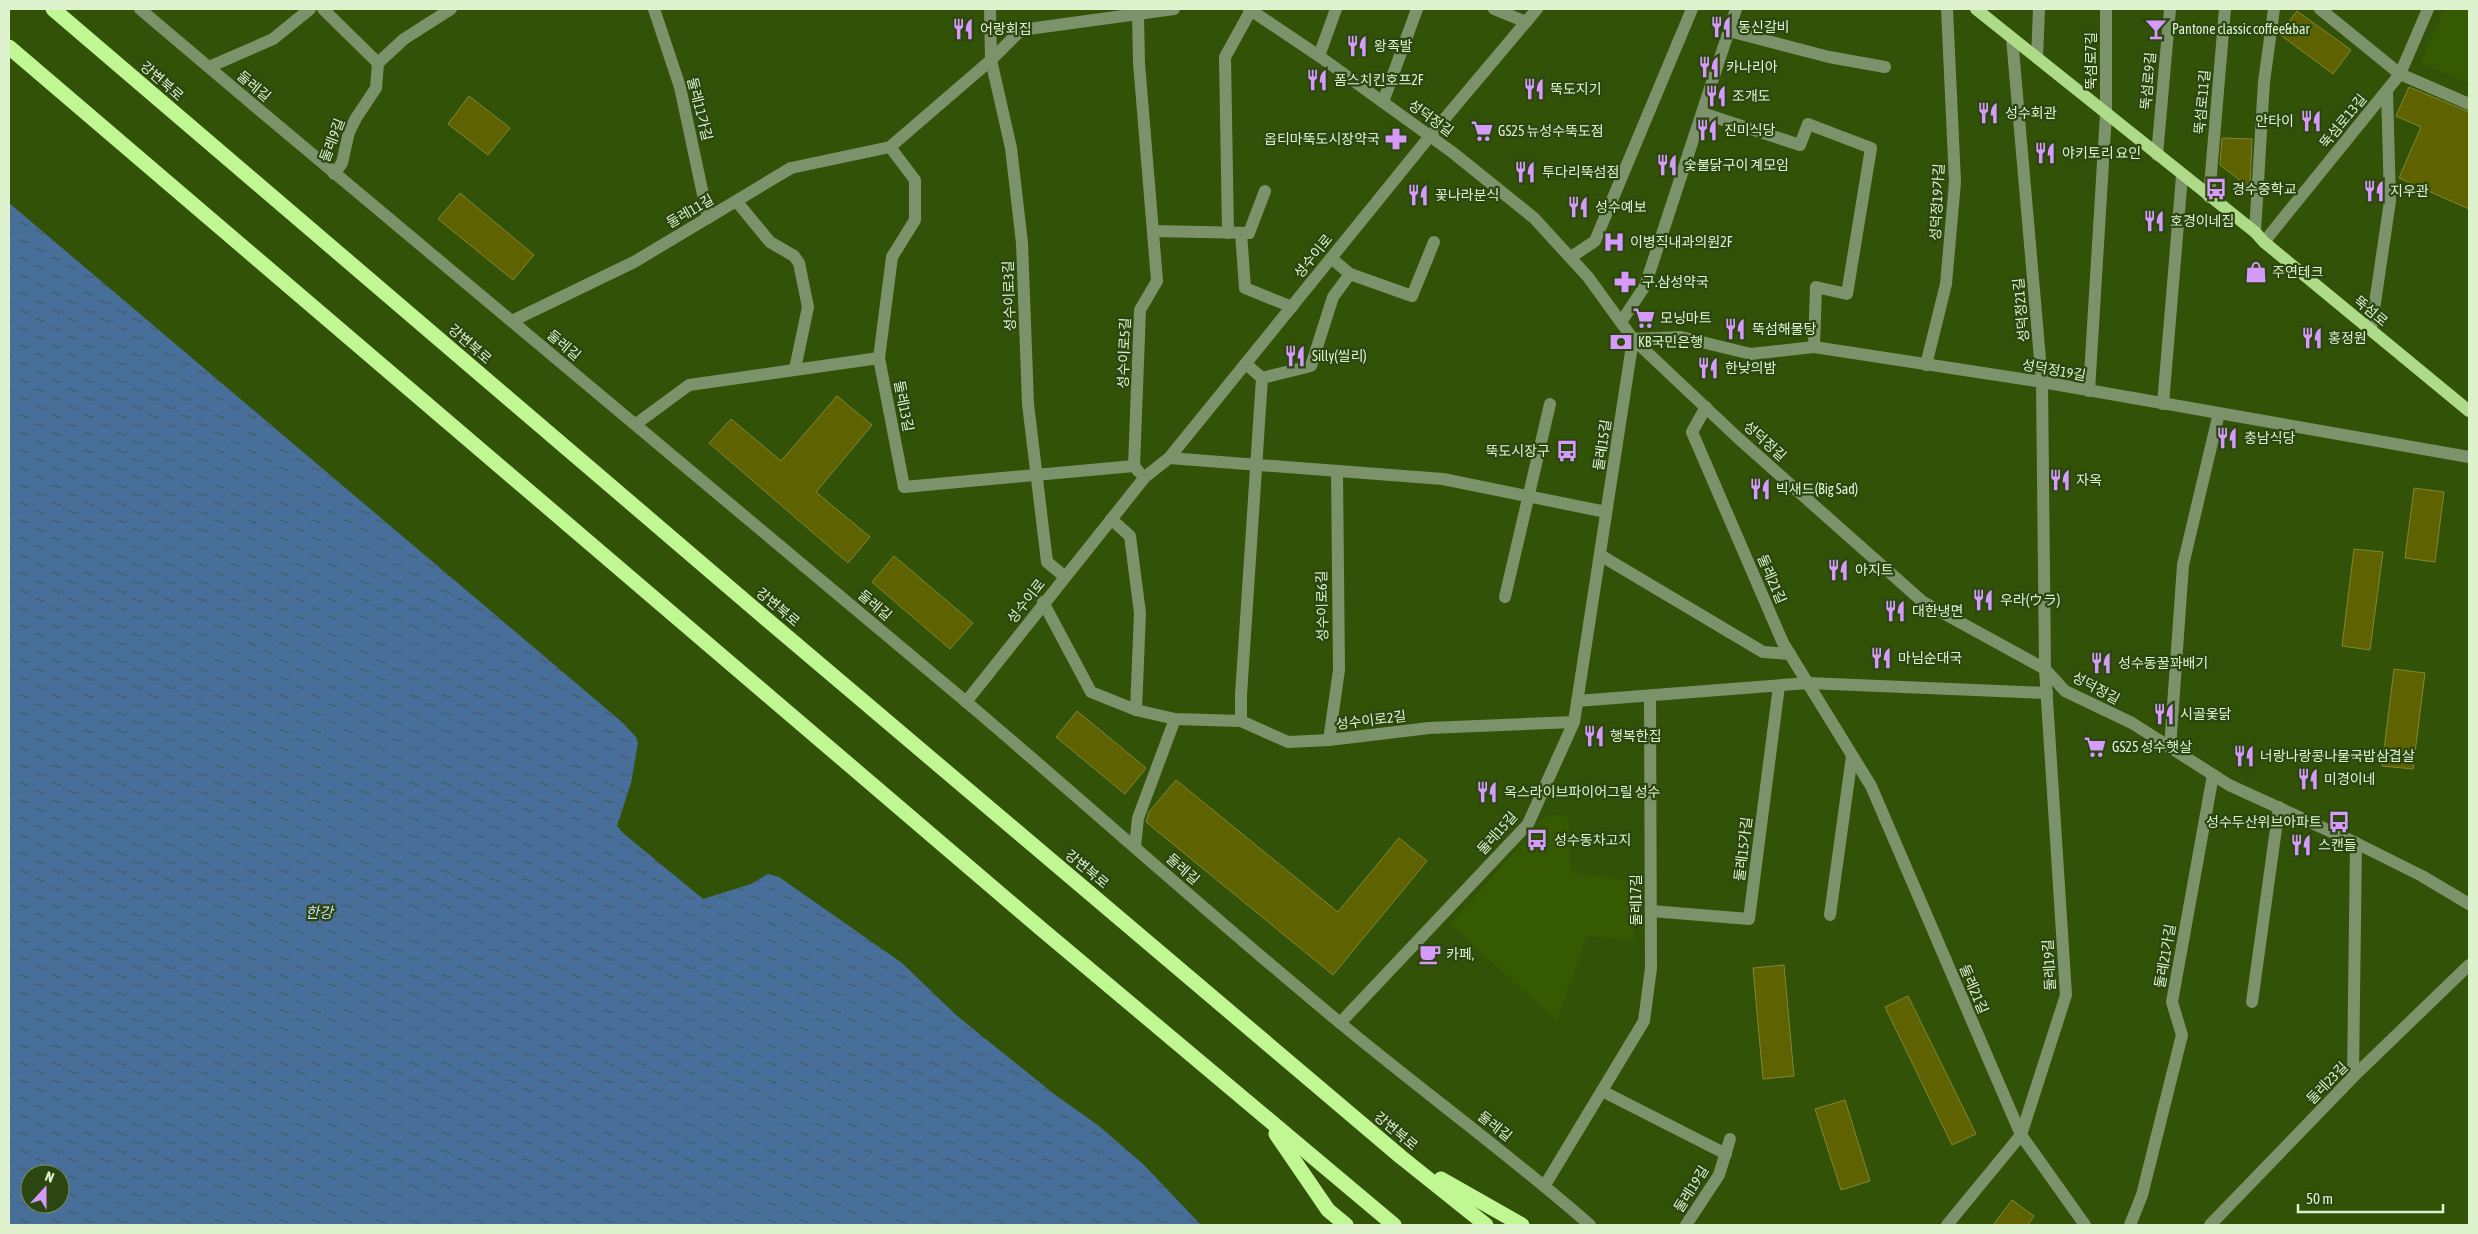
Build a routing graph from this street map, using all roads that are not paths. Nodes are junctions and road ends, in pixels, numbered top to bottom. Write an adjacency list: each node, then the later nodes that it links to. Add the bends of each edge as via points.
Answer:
1 (53, 9): 124 (highway, 강변북로)
2 (140, 9): 35 (street, 둘레길)
3 (310, 9): 35 (street, via 273,39)
4 (323, 9): 33 (street)
5 (451, 9): 33 (street, via 404,39)
6 (654, 9): 50 (street, 둘레11가길, via 680,87)
7 (990, 9): 32 (street, 성수이로3길)
8 (1174, 9): 25 (street, 둘레11길)
9 (1250, 9): 30 (street, 성덕정길); 53 (street, 성덕정길, via 1224,57)
10 (1336, 9): 30 (street)
11 (1417, 9): 38 (street)
12 (1494, 9): 26 (street)
13 (1537, 9): 26 (street, 성수이로)
14 (1692, 9): 57 (street, via 1595,240)
15 (1736, 9): 27 (street)
16 (1947, 9): 68 (street, 성덕정19가길, via 1955,182 1946,284)
17 (1976, 9): 28 (main road, 뚝섬로)
18 (2039, 9): 31 (street)
19 (2106, 9): 41 (street, 뚝섬로7길)
20 (2170, 9): 44 (street, 뚝섬로9길)
21 (2225, 9): 48 (street, 뚝섬로11길)
22 (2274, 9): 52 (street, via 2264,82)
23 (2320, 9): 36 (street)
24 (2428, 9): 36 (street, 뚝섬로13길)
25 (1138, 14): 32 (street, 둘레11길, via 1020,30); 51 (street, 성수이로5길)
26 (1526, 22): 42 (street, 성수이로)
27 (1729, 31): 34 (street, via 1829,57); 40 (street)
28 (2012, 38): 31 (main road, 뚝섬로); 71 (street, 성덕정21길)
29 (9, 47): 120 (highway)
30 (1318, 56): 38 (street, 성덕정길)
31 (2037, 58): 41 (main road, 뚝섬로)
32 (991, 60): 43 (street, 둘레11길); 84 (street, 성수이로3길, via 1011,148 1022,243 1028,404)
33 (378, 63): 45 (street, 둘레9길, via 376,88 349,132 342,163)
34 (1885, 67)
35 (209, 68): 45 (street, 둘레길)
36 (2400, 74): 37 (street, 뚝섬로13길); 39 (street)
37 (2387, 91): 56 (street, 뚝섬로13길); 63 (street, via 2390,201)
38 (1383, 102): 42 (street, 성덕정길)
39 (2469, 104)
40 (1702, 113): 62 (street, via 1645,286); 65 (street, via 1800,145 1808,124 1871,148 1847,294 1816,287)
41 (2106, 114): 44 (main road, 뚝섬로); 72 (street)
42 (1430, 136): 57 (street, 성덕정길, via 1534,218); 58 (street, 성수이로)
43 (890, 147): 49 (street, 둘레11길, via 791,168); 66 (street, via 915,180 915,220 892,257)
44 (2157, 155): 46 (main road, 뚝섬로)
45 (334, 174): 61 (street, 둘레길)
46 (2182, 176): 48 (main road, 뚝섬로); 74 (street)
47 (1265, 191): 54 (street, via 1249,234)
48 (2209, 197): 52 (main road, 뚝섬로)
49 (737, 202): 50 (street, 둘레11길); 69 (street, via 770,242 794,256 799,263 808,307)
50 (708, 218): 61 (street, 둘레11길, via 634,262)
51 (1153, 231): 53 (street); 81 (street, 성수이로5길, via 1157,281 1140,310)
52 (2255, 232): 56 (main road, 뚝섬로)
53 (1228, 233): 54 (street)
54 (1241, 234): 60 (street, via 1245,288)
55 (1434, 242): 59 (street, via 1412,296)
56 (2264, 242): 63 (main road, 뚝섬로)
57 (1570, 257): 62 (street, 성덕정길)
58 (1331, 258): 59 (street); 60 (street, 성수이로)
59 (1350, 274): 70 (street, via 1333,297 1311,366)
60 (1292, 307): 67 (street, 성수이로)
61 (512, 321): 78 (street, 둘레길)
62 (1621, 322): 64 (street, 성덕정길)
63 (2371, 330): 76 (main road, 뚝섬로)
64 (1633, 339): 65 (street, 성덕정19길, via 1681,337 1750,354); 75 (street, 성덕정길); 87 (street, 둘레15길)
65 (1814, 348): 68 (street, 성덕정19길)
66 (879, 358): 69 (street); 84 (street, 둘레13길, via 904,487)
67 (1246, 364): 70 (street); 80 (street, 성수이로)
68 (1926, 365): 71 (street, 성덕정19길)
69 (795, 369): 78 (street, via 689,385)
70 (1262, 378): 82 (street)
71 (2042, 382): 72 (street, 성덕정19길); 94 (street, 성덕정21길)
72 (2089, 391): 74 (street, 성덕정19길)
73 (1550, 404): 86 (street)
74 (2163, 404): 77 (street, 성덕정19길)
75 (1706, 407): 93 (street, 둘레21길, via 1692,432); 94 (street, 성덕정길, via 1923,602)
76 (2469, 411)
77 (2218, 413): 79 (street, 성덕정19길); 106 (street, via 2183,565)
78 (636, 424): 100 (street, 둘레길)
79 (2469, 457)
80 (1169, 458): 82 (street); 85 (street, 성수이로)
81 (1134, 466): 84 (street, 둘레13길); 85 (street)
82 (1257, 466): 83 (street); 103 (street, via 1241,695)
83 (1337, 471): 86 (street, via 1443,479); 105 (street, 성수이로6길, via 1338,670)
84 (1036, 475): 90 (street, 성수이로3길, via 1047,562)
85 (1145, 476): 88 (street, 성수이로)
86 (1530, 496): 87 (street); 91 (street)
87 (1606, 512): 89 (street, 둘레15길)
88 (1111, 519): 90 (street, 성수이로); 101 (street, via 1130,536 1140,613)
89 (1600, 555): 93 (street, via 1763,652); 99 (street, 둘레15길)
90 (1064, 576): 92 (street, 성수이로)
91 (1505, 597)
92 (1044, 602): 100 (street, 성수이로); 101 (street, 성수이로2길, via 1091,692)
93 (1790, 654): 95 (street, 둘레21길)
94 (2045, 670): 97 (street, 둘레19길); 106 (street, 성덕정길, via 2065,691 2132,723)
95 (1808, 683): 96 (street); 97 (street); 107 (street, 둘레21길)
96 (1779, 686): 98 (street); 113 (street, 둘레15가길, via 1749,919)
97 (2047, 692): 121 (street, 둘레19길, via 2066,995)
98 (1650, 696): 99 (street); 113 (street, 둘레17길)
99 (1578, 701): 104 (street, 둘레15길)
100 (966, 702): 111 (street, 둘레길)
101 (1136, 710): 102 (street, 성수이로2길)
102 (1175, 719): 103 (street, 성수이로2길); 111 (street, via 1138,818)
103 (1242, 721): 105 (street, 성수이로2길, via 1288,742)
104 (1574, 722): 105 (street, 성수이로2길, via 1429,728); 117 (street, 둘레15길, via 1528,824)
105 (1329, 740)
106 (2170, 748): 108 (street, 성덕정길)
107 (1852, 756): 114 (street); 121 (street, 둘레21길, via 1871,786)
108 (2214, 775): 109 (street, 성덕정길); 134 (street, 둘레21가길, via 2172,1002 2182,1035 2142,1195)
109 (2280, 807): 110 (street, 성덕정길); 116 (street)
110 (2356, 843): 112 (street, 성덕정길); 118 (street)
111 (1134, 847): 117 (street, 둘레길)
112 (2469, 904)
113 (1651, 911): 119 (street, 둘레17길, via 1651,968 1644,1021)
114 (1830, 915)
115 (2469, 965): 118 (street, 둘레23길)
116 (2252, 1002)
117 (1340, 1023): 125 (street, 둘레길)
118 (2353, 1077): 135 (street, 둘레23길)
119 (1602, 1091): 123 (street); 125 (street, 둘레17길)
120 (1265, 1118): 126 (highway, via 1328,1210); 127 (highway)
121 (2021, 1135): 132 (street, 둘레19길); 133 (street, 둘레21길)
122 (1730, 1140): 123 (street, 둘레19길)
123 (1726, 1154): 131 (street, 둘레19길, via 1719,1175)
124 (1401, 1157): 128 (highway, 강변북로); 129 (highway)
125 (1545, 1185): 130 (street, 둘레길)
126 (1346, 1225)
127 (1394, 1225)
128 (1486, 1225)
129 (1522, 1225)
130 (1590, 1225)
131 (1686, 1225)
132 (1947, 1225)
133 (2085, 1225)
134 (2130, 1225)
135 (2210, 1225)

